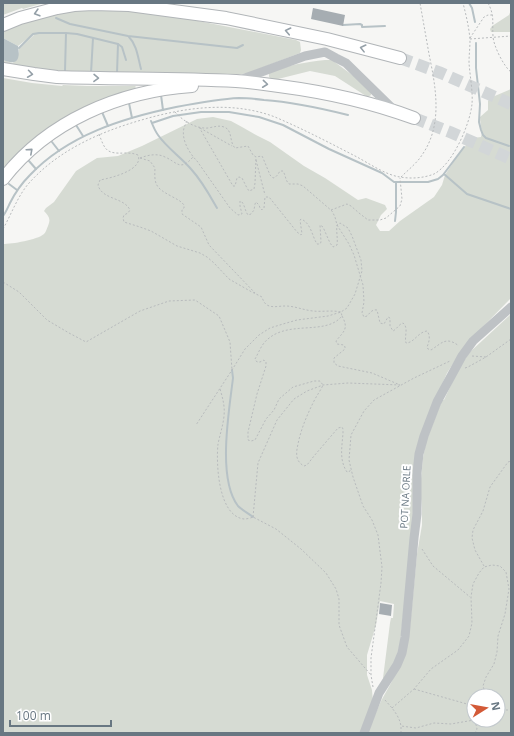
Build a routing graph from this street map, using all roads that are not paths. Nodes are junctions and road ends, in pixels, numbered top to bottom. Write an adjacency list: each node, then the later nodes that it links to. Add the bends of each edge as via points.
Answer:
1 (179, 3): 2 (highway)
2 (226, 18): 3 (highway, one-way to 3, via 147,7 87,4 39,12); 4 (highway, one-way to 2)
3 (3, 25)
4 (327, 39): 5 (street); 6 (highway, one-way to 4)
5 (325, 52): 8 (street, via 305,56); 9 (street, via 346,63)
6 (400, 58)
7 (3, 69): 8 (highway, one-way to 8, via 57,77)
8 (232, 81): 9 (highway, one-way to 9, via 324,93); 11 (highway, one-way to 8, via 46,137 92,110 143,93)
9 (395, 111): 10 (highway)
10 (414, 118)
11 (3, 179)
12 (511, 307): 13 (street, POT NA ORLE, via 473,341 464,354 435,408 424,436 417,473 417,514 402,653 379,694)
13 (364, 733)

